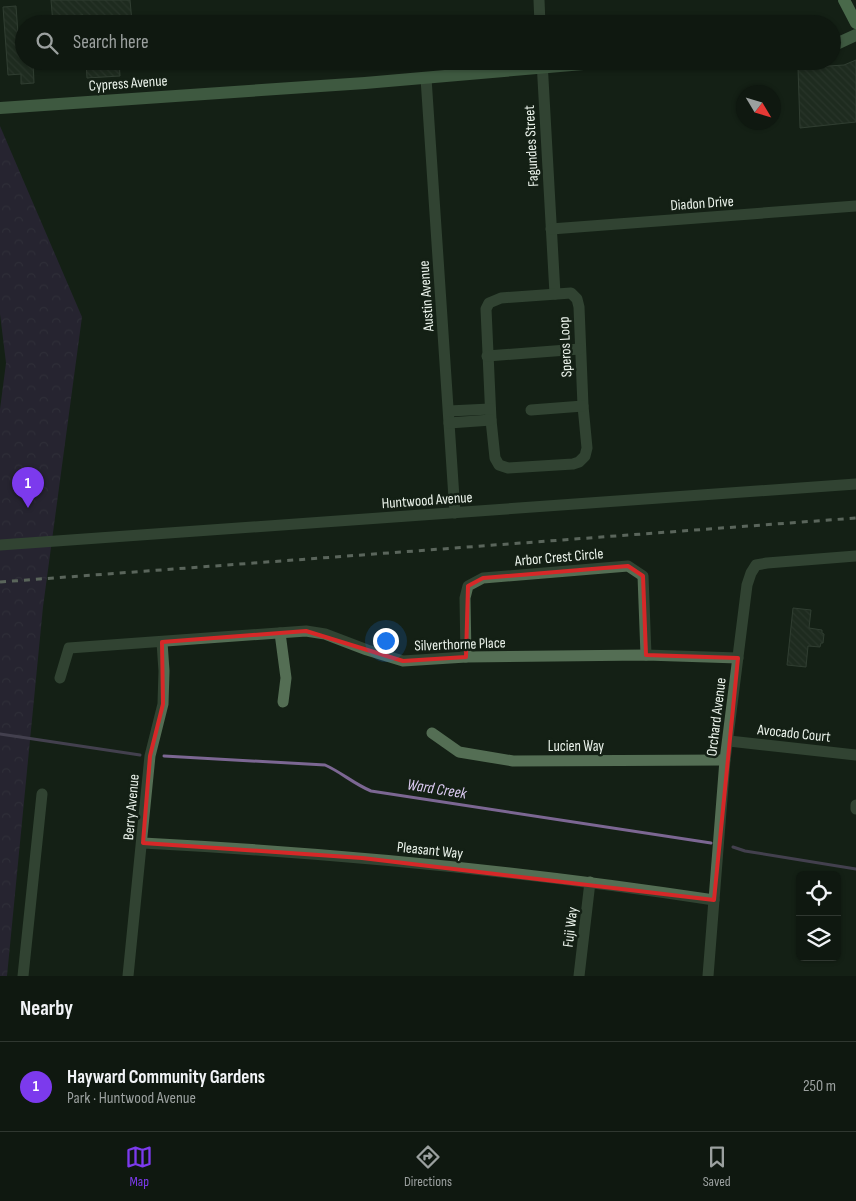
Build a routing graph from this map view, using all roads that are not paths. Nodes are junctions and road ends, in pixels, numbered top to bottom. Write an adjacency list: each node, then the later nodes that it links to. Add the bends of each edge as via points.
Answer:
1 (538, 0): 3 (street)
2 (844, 0): 4 (main road)
3 (539, 15)
4 (856, 23)
5 (856, 35): 6 (street)
6 (841, 42)
7 (492, 70): 9 (street, Cypress Avenue)
8 (542, 70): 12 (street, Fagundes Street)
9 (426, 78): 10 (street, Cypress Avenue); 18 (street, Austin Avenue)
10 (0, 108)
11 (856, 206): 12 (street, Diadon Drive)
12 (551, 230): 13 (street, Fagundes Street)
13 (555, 294): 14 (street, Speros Loop, via 571,293 578,299); 15 (street, Speros Loop, via 501,298 489,303 485,316)
14 (580, 349): 15 (street); 16 (street, Speros Loop)
15 (487, 356): 19 (street, Speros Loop)
16 (583, 406): 17 (street); 19 (street, Speros Loop, via 587,448 585,456 573,464 508,468 498,465)
17 (531, 410)
18 (449, 411): 19 (street); 20 (street, Austin Avenue)
19 (491, 415): 20 (street)
20 (449, 423): 22 (street, Austin Avenue)
21 (856, 484): 22 (street, Huntwood Avenue)
22 (455, 512): 23 (street, Huntwood Avenue)
23 (0, 546)
24 (856, 556): 29 (street, Orchard Avenue, via 756,565 747,584)
25 (280, 633): 26 (street, Silverthorne Place); 28 (street, Silverthorne Place, via 306,631 325,634 403,662); 31 (street, via 286,678)
26 (162, 642): 30 (street, Silverthorne Place, via 70,648); 39 (street, Berry Avenue, via 163,704 150,756)
27 (646, 655): 28 (street, Silverthorne Place); 28 (street, Arbor Crest Circle, via 643,576 628,566 483,578 468,586 465,598); 29 (street, Silverthorne Place)
28 (466, 657)
29 (738, 658): 33 (street, Orchard Avenue)
30 (60, 678)
31 (282, 702)
32 (432, 733): 35 (street, Lucien Way, via 459,752 513,761)
33 (729, 741): 34 (street, Avocado Court); 35 (street, Orchard Avenue)
34 (856, 755)
35 (725, 760): 41 (street, Orchard Avenue)
36 (42, 794): 42 (street)
37 (856, 805): 38 (street)
38 (856, 809)
39 (143, 843): 40 (street, Pleasant Way, via 362,858); 43 (street, Berry Avenue)
40 (590, 882): 41 (street, Pleasant Way); 44 (street, Fuji Way)
41 (714, 900): 45 (street, Orchard Avenue)
42 (23, 976)
43 (128, 976)
44 (579, 976)
45 (708, 976)

